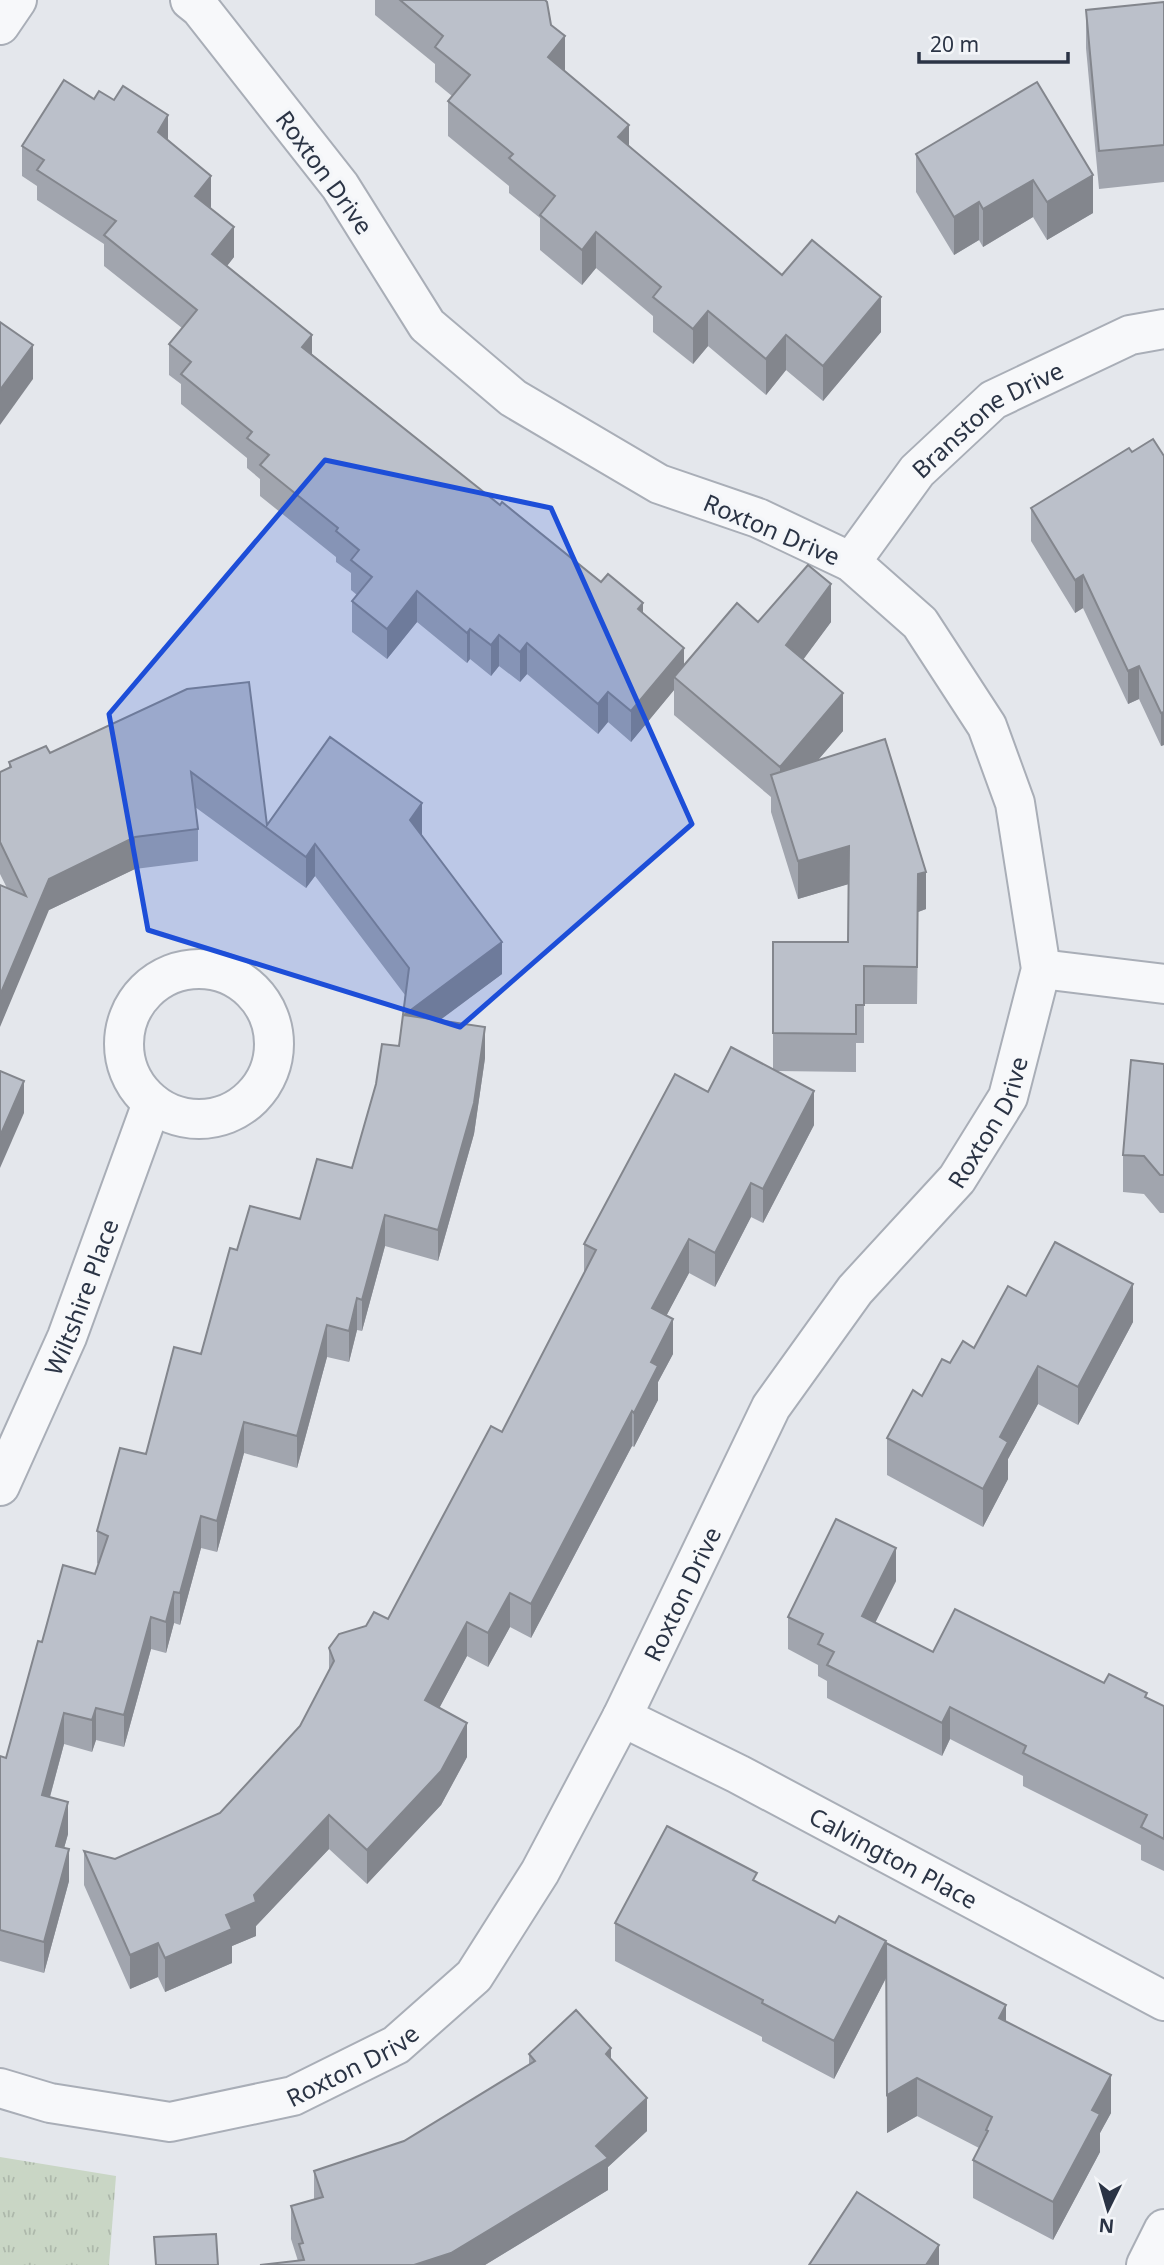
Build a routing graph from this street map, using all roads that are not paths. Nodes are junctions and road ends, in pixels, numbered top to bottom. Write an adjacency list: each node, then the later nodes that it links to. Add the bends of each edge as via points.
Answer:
1 (17, 0): 3 (street)
2 (190, 0): 5 (street, Roxton Drive, via 340,186 427,324 513,398 659,484 758,519)
3 (0, 25)
4 (1164, 328): 5 (street, Branstone Drive, via 1130,335 993,400 917,471)
5 (851, 562): 6 (street, Roxton Drive, via 920,624 987,726 1015,803)
6 (1041, 969): 7 (street); 10 (street, Roxton Drive, via 1008,1097 957,1180 855,1290 771,1407)
7 (1164, 984)
8 (152, 1103): 9 (street, Wiltshire Place, via 67,1337)
9 (0, 1486)
10 (622, 1717): 11 (street, Calvington Place); 12 (street, Roxton Drive, via 540,1872 474,1976 397,2045 293,2096 170,2122 50,2103)
11 (1164, 2001)
12 (0, 2088)
13 (1164, 2229): 14 (street)
14 (1146, 2265)

